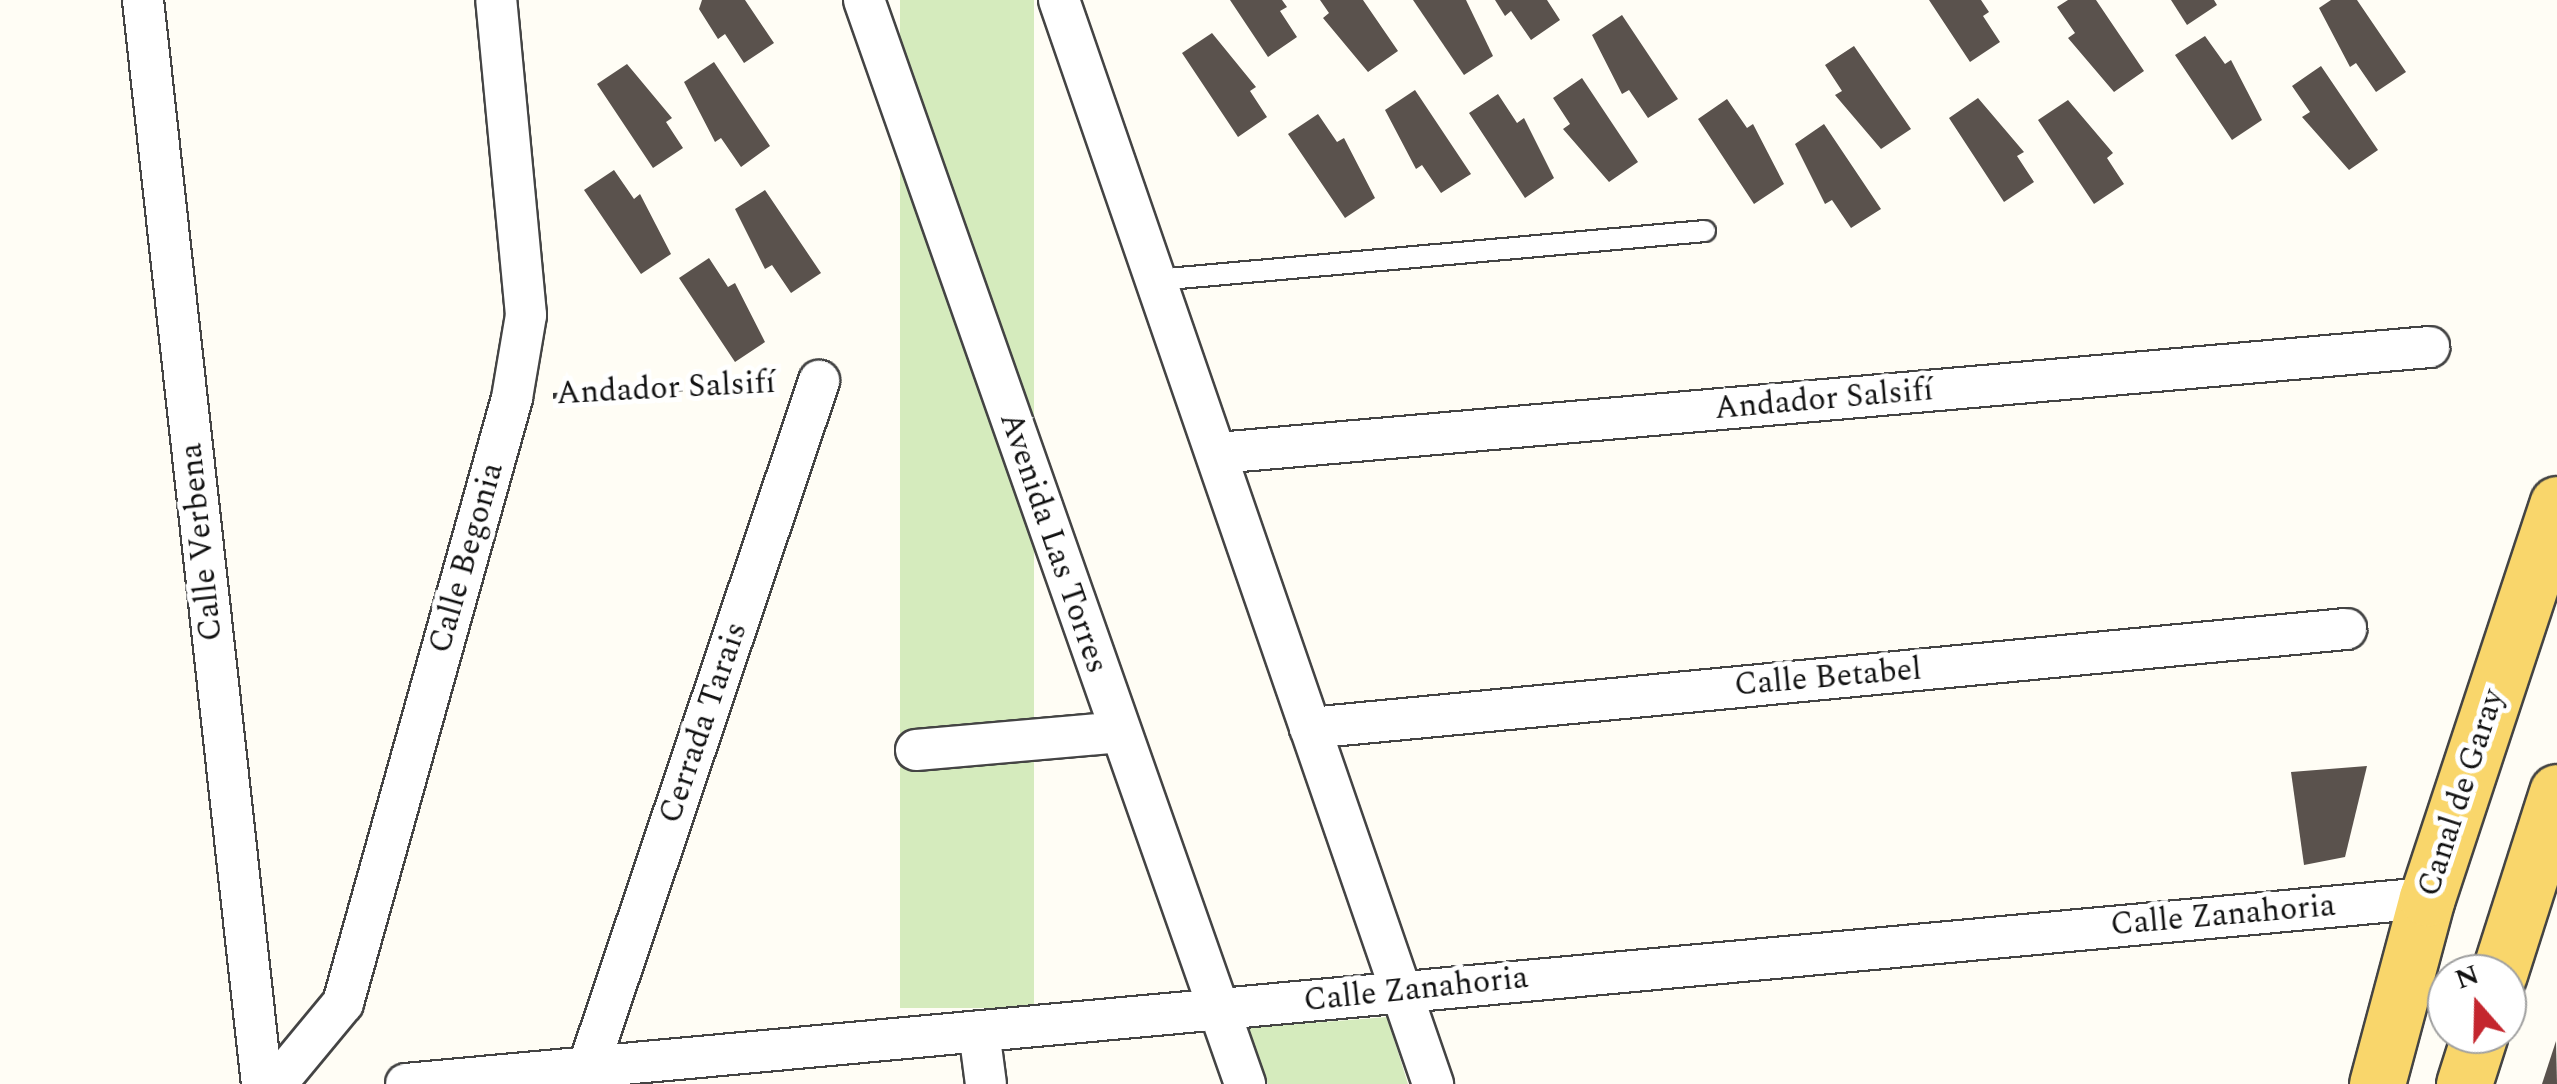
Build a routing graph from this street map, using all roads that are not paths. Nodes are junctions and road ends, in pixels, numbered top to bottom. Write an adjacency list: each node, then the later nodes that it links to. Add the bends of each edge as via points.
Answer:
1 (143, 0): 24 (street, Calle Verbena)
2 (496, 0): 25 (street, Calle Begonia, via 526,315 512,398 343,1002)
3 (864, 0): 13 (street, Avenida Las Torres)
4 (1059, 0): 6 (street)
5 (1705, 231): 6 (lane)
6 (1157, 280): 9 (street)
7 (2429, 347): 9 (street, Andador Salsifí)
8 (819, 381): 22 (street, Cerrada Tarais)
9 (1218, 453): 12 (street)
10 (2557, 504): 16 (main road, Canal de Garay)
11 (2346, 629): 12 (street, Calle Betabel)
12 (1310, 728): 18 (street)
13 (1120, 732): 14 (street); 19 (street, Avenida Las Torres)
14 (916, 750)
15 (2557, 792): 17 (main road)
16 (2427, 898): 18 (street, Calle Zanahoria); 30 (main road, Canal de Garay)
17 (2505, 954)
18 (1401, 990): 19 (street, Calle Zanahoria); 29 (street)
19 (1220, 1010): 20 (street, Calle Zanahoria); 28 (street, Avenida Las Torres)
20 (979, 1031): 23 (street, Calle Zanahoria); 27 (street)
21 (2474, 1054): 31 (main road)
22 (589, 1065): 23 (street, Calle Zanahoria); 26 (street, Calle Zanahoria)
23 (683, 1072)
24 (262, 1084)
25 (276, 1084)
26 (406, 1084)
27 (986, 1084)
28 (1246, 1084)
29 (1434, 1084)
30 (2376, 1084)
31 (2464, 1084)

